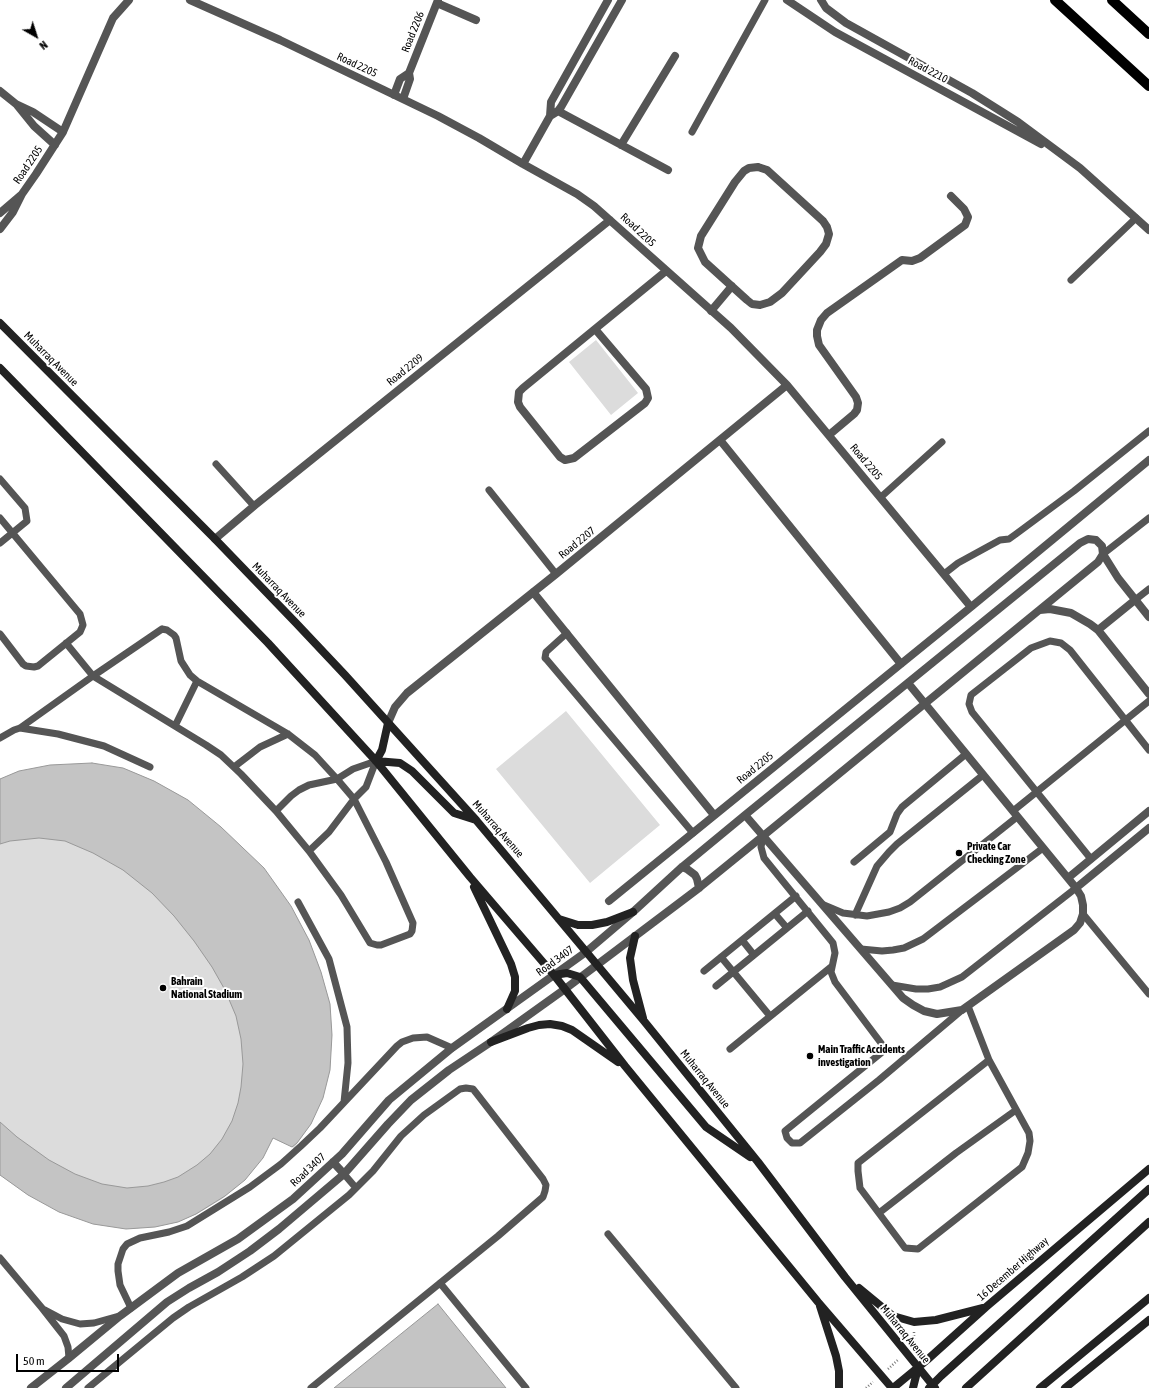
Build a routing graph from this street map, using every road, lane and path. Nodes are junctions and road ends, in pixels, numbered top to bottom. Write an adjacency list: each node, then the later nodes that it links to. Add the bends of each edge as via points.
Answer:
1 (129, 0): 25 (street, Road 2205, via 113,18)
2 (190, 0): 21 (street, Road 2205)
3 (608, 0): 12 (street)
4 (622, 0): 13 (street)
5 (765, 0): 26 (lane)
6 (787, 0): 29 (street, Road 2210, via 835,32)
7 (821, 0): 29 (street, Road 2210, via 826,8 846,24 996,107)
8 (1055, 0): 19 (main road)
9 (1112, 0): 14 (main road)
10 (437, 2): 11 (street); 18 (street, Road 2206)
11 (476, 20)
12 (594, 24): 13 (street); 16 (street)
13 (605, 29): 17 (street)
14 (1149, 34)
15 (675, 56): 28 (street)
16 (574, 59): 17 (street); 24 (street, via 551,102)
17 (585, 65): 24 (street)
18 (409, 73): 21 (street, Road 2206, via 400,79); 22 (street, Road 2206, via 410,79)
19 (1149, 86)
20 (0, 91): 23 (street)
21 (394, 95): 22 (street, Road 2205)
22 (403, 99): 30 (street, Road 2205)
23 (16, 104): 25 (street, via 33,112); 27 (street, via 34,126)
24 (554, 113): 28 (street); 30 (street)
25 (62, 132): 27 (street, Road 2205)
26 (692, 132)
27 (55, 145): 32 (street, Road 2205)
28 (621, 145): 31 (street)
29 (1062, 155): 35 (street, Road 2210)
30 (524, 164): 36 (street, Road 2205, via 577,194)
31 (668, 170)
32 (22, 194): 34 (street, Road 2205); 37 (street, Road 2205)
33 (951, 196): 50 (street, via 968,217 965,225 920,258 912,261 902,260 821,320 817,330 819,345 858,403 854,414)
34 (0, 214)
35 (1136, 218): 38 (street, Road 2210); 40 (lane)
36 (610, 220): 39 (street, Road 2205); 58 (street, Road 2209)
37 (0, 229)
38 (1149, 230)
39 (666, 271): 42 (street, Road 2205); 44 (street)
40 (1071, 280)
41 (732, 286): 41 (street, via 752,304 770,302 782,293 820,252 829,234 828,227 823,221 767,170 758,167 749,168 740,176 699,241 698,248 705,262); 42 (street)
42 (711, 311): 48 (street, Road 2205)
43 (1, 323): 62 (main road, Muharraq Avenue)
44 (595, 329): 44 (street, via 523,388 518,397 520,407 565,460 574,458 648,398 646,389)
45 (0, 368): 47 (main road)
46 (0, 374): 47 (main road)
47 (10, 378): 92 (main road, via 268,643)
48 (787, 385): 50 (street, Road 2205); 51 (street, Road 2207)
49 (1149, 431): 66 (lane, via 1009,539 1000,540 958,563)
50 (829, 435): 57 (street, Road 2205)
51 (720, 440): 65 (street, Road 2207); 77 (street)
52 (942, 442): 57 (lane)
53 (1149, 460): 70 (street, Road 2205)
54 (216, 464): 58 (lane)
55 (0, 479): 61 (lane, via 25,508 27,521)
56 (489, 490): 65 (lane)
57 (881, 497): 66 (street, Road 2205)
58 (254, 506): 62 (street, Road 2209)
59 (0, 518): 61 (lane)
60 (1149, 518): 64 (lane)
61 (12, 533): 63 (lane); 76 (lane, via 82,617 82,628)
62 (215, 539): 85 (main road, Muharraq Avenue)
63 (0, 543)
64 (1103, 554): 69 (street); 71 (street, via 1098,562); 80 (street, Road 3407, via 1102,546 1096,540 1088,539 1080,543)
65 (556, 574): 68 (street, Road 2207)
66 (944, 574): 70 (street, Road 2205)
67 (1149, 589): 69 (lane)
68 (533, 592): 74 (street); 85 (street, Road 2207, via 407,693 395,707)
69 (1135, 600): 72 (street); 73 (street)
70 (971, 607): 77 (street, Road 2205)
71 (1040, 610): 73 (street, via 1071,613); 83 (street)
72 (1149, 617)
73 (1098, 630): 81 (street)
74 (567, 633): 102 (street); 107 (lane, via 546,652 547,660)
75 (0, 634): 76 (lane, via 23,664 30,667 38,666)
76 (64, 644): 78 (lane)
77 (901, 664): 102 (street, Road 2205)
78 (93, 676): 79 (lane, via 162,629 174,634 181,662); 86 (lane); 87 (lane)
79 (197, 681): 86 (lane); 88 (lane)
80 (908, 683): 83 (street); 103 (street, Road 3407)
81 (1149, 694)
82 (1149, 701): 84 (lane)
83 (924, 704): 91 (street); 108 (street)
84 (1125, 720): 90 (lane); 97 (lane); 97 (lane, via 1070,650 1056,642 1031,648 974,692 970,699 972,712)
85 (388, 723): 92 (main road, via 382,750); 104 (main road, Muharraq Avenue)
86 (175, 726): 94 (lane, via 206,745)
87 (20, 728): 89 (lane); 93 (lane, via 58,734 104,746)
88 (288, 734): 94 (lane, via 260,747); 96 (lane, via 315,755)
89 (0, 738)
90 (1149, 750)
91 (966, 754): 95 (street); 112 (lane, via 902,807 890,832)
92 (376, 761): 96 (lane, via 353,769); 98 (lane, via 366,787); 104 (main road, via 400,763 412,770 454,813); 114 (main road)
93 (150, 767)
94 (234, 767): 99 (lane)
95 (983, 775): 101 (street); 126 (lane, via 889,852 877,866)
96 (337, 779): 98 (lane); 99 (lane, via 299,790)
97 (1037, 792): 101 (lane); 111 (lane)
98 (354, 799): 110 (lane, via 329,832); 110 (lane, via 413,923 410,934 380,945 370,942 341,895)
99 (276, 811): 110 (lane)
100 (1149, 811): 105 (street)
101 (1015, 814): 109 (street); 126 (lane, via 910,902 889,912 867,916)
102 (714, 815): 107 (street, Road 2205)
103 (745, 815): 108 (street); 113 (street, Road 3407)
104 (476, 820): 127 (main road, Muharraq Avenue)
105 (1134, 823): 106 (street); 111 (street)
106 (1146, 830): 117 (street)
107 (693, 833): 119 (street, Road 2205)
108 (764, 836): 116 (street); 118 (lane, via 761,847 764,858); 121 (street)
109 (1043, 848): 115 (street); 131 (lane, via 923,940 893,950)
110 (309, 851)
111 (1091, 859): 115 (street)
112 (854, 862)
113 (682, 867): 116 (street, via 695,875); 123 (street, Road 3407)
114 (470, 877): 139 (main road); 146 (main road, via 515,977 515,991)
115 (1068, 878): 117 (street)
116 (699, 888): 129 (street)
117 (1076, 888): 125 (street, via 1081,896); 141 (lane, via 962,977 940,987 928,989)
118 (796, 896): 122 (lane); 124 (lane)
119 (609, 901)
120 (298, 902): 154 (lane, via 329,959 347,1027 348,1063)
121 (822, 904): 126 (lane); 131 (street)
122 (808, 911): 128 (lane); 136 (lane, via 833,944)
123 (633, 912): 127 (main road, via 592,925 578,925); 132 (street, Road 3407)
124 (775, 914): 128 (lane); 130 (lane)
125 (1083, 914): 144 (lane); 145 (street, via 1074,930)
126 (855, 915)
127 (559, 919): 132 (main road, Muharraq Avenue)
128 (787, 928): 133 (lane)
129 (635, 936): 135 (street); 148 (main road, via 630,958)
130 (742, 940): 133 (lane); 134 (lane)
131 (861, 949): 141 (street)
132 (586, 952): 135 (main road, Muharraq Avenue); 139 (street, Road 3407)
133 (754, 955): 138 (lane)
134 (721, 957): 137 (lane); 138 (lane)
135 (597, 964): 140 (street); 148 (main road, Muharraq Avenue)
136 (831, 966): 145 (lane, via 835,982 884,1047 883,1051 785,1131 792,1143 800,1143); 147 (lane)
137 (704, 971)
138 (733, 972): 142 (lane); 147 (lane)
139 (554, 975): 140 (main road, via 567,973); 143 (main road); 146 (street, Road 3407)
140 (580, 977): 143 (street); 157 (main road, via 706,1127)
141 (892, 985): 145 (street, via 908,1002 924,1011 937,1014)
142 (716, 986)
143 (565, 988): 149 (street); 153 (main road)
144 (1149, 994)
145 (965, 1008): 152 (lane)
146 (507, 1010): 150 (street, Road 3407)
147 (770, 1016): 151 (lane)
148 (644, 1021): 157 (main road, Muharraq Avenue)
149 (491, 1042): 153 (main road, via 539,1025 562,1026); 159 (street, via 411,1100)
150 (452, 1048): 154 (lane, via 426,1037 402,1042); 156 (street, Road 3407, via 388,1100)
151 (730, 1048)
152 (989, 1060): 155 (lane); 162 (lane, via 858,1163 860,1188)
153 (625, 1066): 169 (main road)
154 (344, 1102): 172 (lane, via 301,1146 250,1187 187,1226 140,1238 127,1244 123,1249 118,1271 120,1285)
155 (1016, 1110): 162 (lane); 162 (lane, via 1029,1133 1030,1142 1022,1167 918,1249 905,1248)
156 (333, 1162): 159 (street); 172 (street, Road 3407, via 293,1199 238,1239 178,1273)
157 (758, 1162): 166 (main road, Muharraq Avenue)
158 (1149, 1169): 170 (main road, 16 December Highway)
159 (344, 1174): 160 (lane); 183 (street, via 250,1251 167,1302)
160 (356, 1188): 167 (lane, via 401,1136 430,1111 460,1089 472,1089 478,1094 543,1179 545,1191 539,1202); 184 (lane, via 274,1256 178,1315)
161 (1149, 1189): 181 (main road)
162 (879, 1213)
163 (1149, 1222): 191 (main road)
164 (608, 1234): 180 (lane)
165 (0, 1258): 171 (lane)
166 (845, 1277): 170 (main road, via 893,1316 914,1322 936,1320); 176 (main road, Muharraq Avenue)
167 (440, 1283): 185 (lane); 186 (lane)
168 (1149, 1298): 192 (main road)
169 (818, 1302): 179 (main road); 187 (main road, via 836,1356)
170 (986, 1307): 178 (main road, 16 December Highway)
171 (42, 1308): 173 (lane, via 62,1319 80,1324); 177 (lane, via 66,1341)
172 (131, 1308): 173 (street, Road 3407)
173 (120, 1316): 177 (street, Road 3407)
174 (1149, 1320): 193 (main road)
175 (914, 1346): 176 (path)
176 (906, 1353): 178 (main road, Muharraq Avenue); 179 (path)
177 (69, 1358): 182 (street, Road 3407)
178 (918, 1368): 181 (main road, Muharraq Avenue); 189 (main road, 16 December Highway); 190 (main road)
179 (880, 1376): 188 (path); 189 (main road)
180 (733, 1385)
181 (932, 1387)
182 (31, 1388)
183 (66, 1388)
184 (88, 1388)
185 (311, 1388)
186 (526, 1388)
187 (839, 1388)
188 (866, 1388)
189 (892, 1388)
190 (913, 1388)
191 (966, 1388)
192 (1040, 1388)
193 (1065, 1388)

